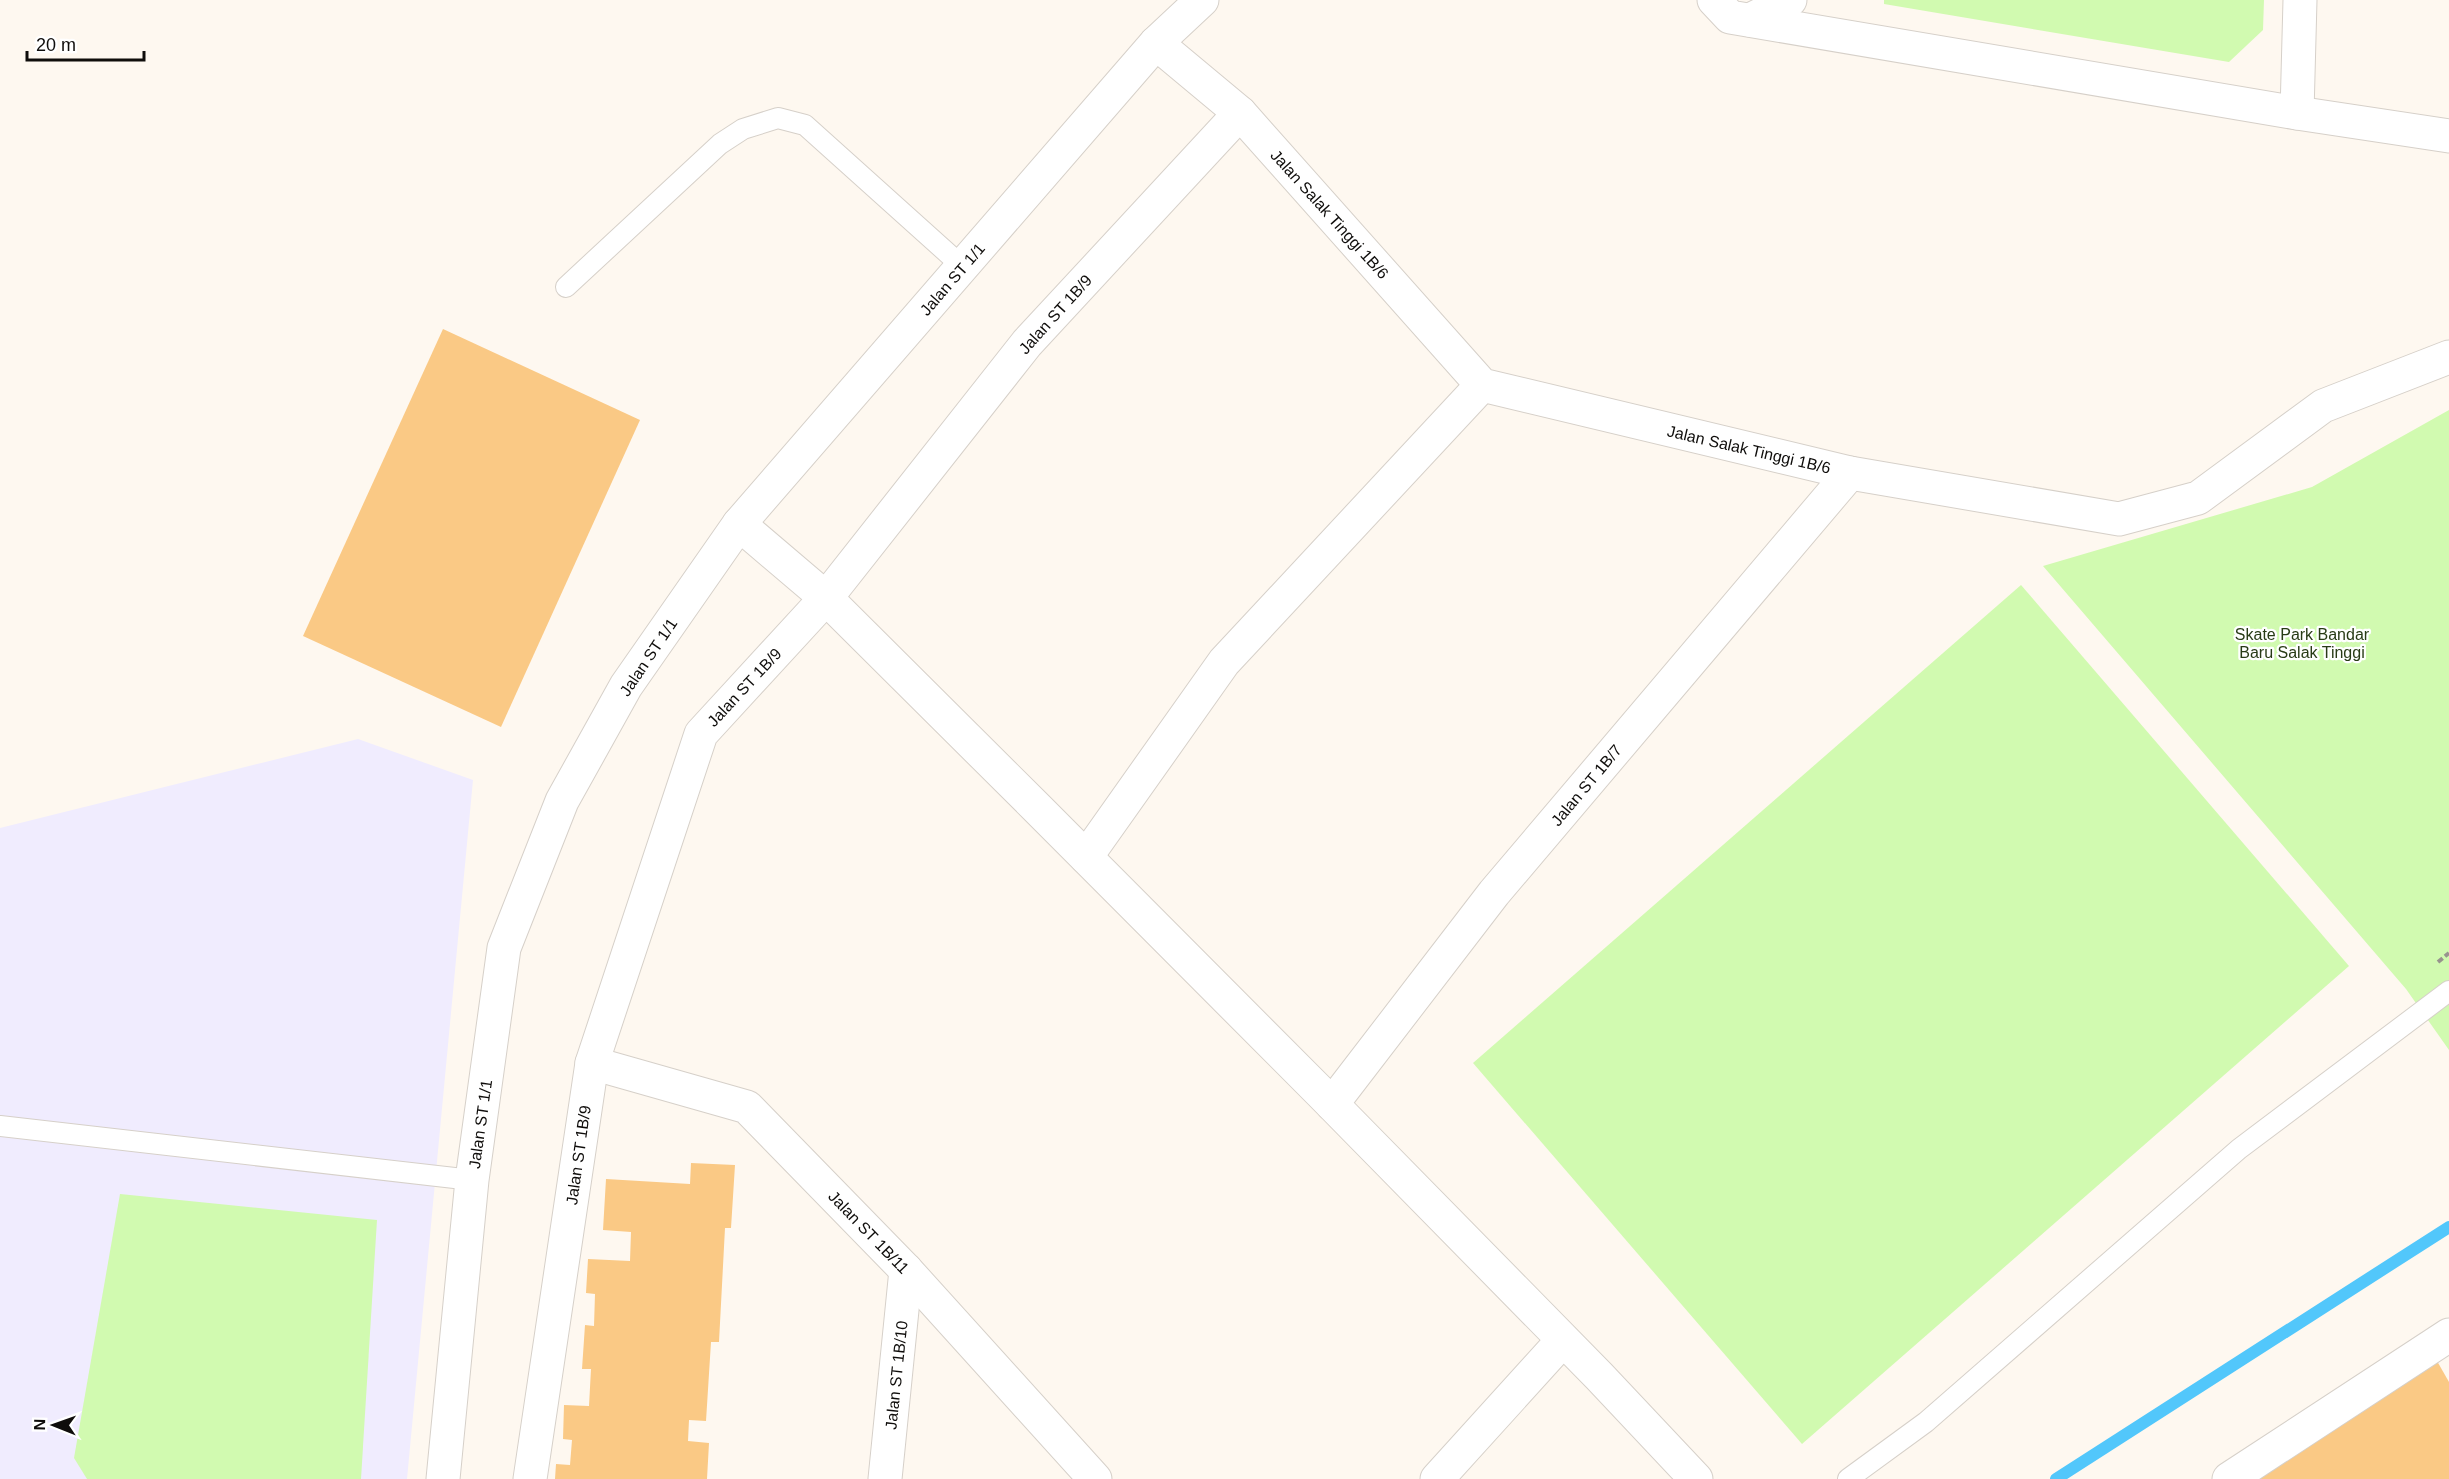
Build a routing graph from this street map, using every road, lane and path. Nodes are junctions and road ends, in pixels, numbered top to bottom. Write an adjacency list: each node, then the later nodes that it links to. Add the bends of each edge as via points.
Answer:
1 (1202, 0): 6 (street, Jalan ST 1/1)
2 (1714, 0): 5 (street, via 1730,17)
3 (1790, 0): 5 (street)
4 (2300, 0): 8 (street)
5 (1750, 20): 8 (street)
6 (1156, 43): 7 (street, Jalan Salak Tinggi 1B/6); 10 (street, Jalan ST 1/1)
7 (1240, 113): 13 (street, Jalan Salak Tinggi 1B/6); 16 (street, Jalan ST 1B/9, via 1027,343)
8 (2298, 113): 9 (street)
9 (2449, 136)
10 (963, 267): 11 (lane, via 805,125 778,118 743,129 720,144); 15 (street, Jalan ST 1/1)
11 (566, 287)
12 (2449, 357): 14 (street, Jalan Salak Tinggi 1B/6, via 2323,406 2198,498 2119,519)
13 (1482, 385): 14 (street, Jalan Salak Tinggi 1B/6); 17 (street, via 1224,662)
14 (1850, 473): 20 (street, Jalan ST 1B/7, via 1494,893)
15 (739, 524): 16 (street); 22 (street, Jalan ST 1/1, via 626,686 562,801 504,948)
16 (826, 598): 17 (street); 19 (street, Jalan ST 1B/9, via 701,734)
17 (1086, 857): 20 (street)
18 (2449, 991): 32 (lane, via 2239,1149 1926,1422)
19 (592, 1063): 23 (street, Jalan ST 1B/11, via 747,1107); 27 (street, Jalan ST 1B/9)
20 (1332, 1104): 24 (street)
21 (0, 1126): 22 (lane)
22 (472, 1180): 26 (street, Jalan ST 1/1)
23 (906, 1270): 28 (street, Jalan ST 1B/10); 29 (street, Jalan ST 1B/11)
24 (1563, 1340): 30 (street); 31 (street)
25 (2445, 1347): 33 (street)
26 (443, 1479)
27 (530, 1479)
28 (885, 1479)
29 (1095, 1479)
30 (1437, 1479)
31 (1696, 1479)
32 (1848, 1479)
33 (2229, 1479)

